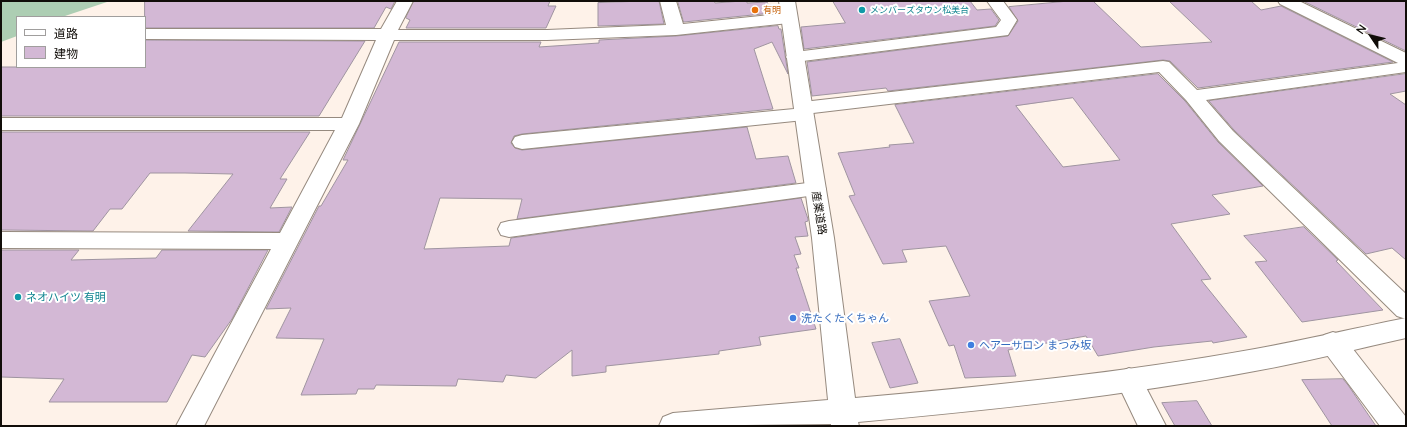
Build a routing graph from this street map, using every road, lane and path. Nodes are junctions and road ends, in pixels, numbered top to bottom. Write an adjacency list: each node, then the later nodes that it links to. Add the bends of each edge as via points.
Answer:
1 (405, 1): 8 (street)
2 (668, 1): 6 (street)
3 (995, 1): 9 (street, via 1009,20 1002,31)
4 (1286, 1): 10 (street)
5 (788, 10): 6 (street); 9 (street, 産業道路)
6 (676, 30): 8 (street)
7 (146, 34): 8 (street)
8 (387, 35): 15 (street)
9 (795, 57): 13 (street, 産業道路)
10 (1406, 60)
11 (1406, 67): 12 (street)
12 (1193, 96): 13 (street, via 1164,66); 21 (street, via 1226,136)
13 (803, 111): 16 (street); 17 (street, 産業道路)
14 (1, 124): 15 (street)
15 (348, 124): 20 (street)
16 (522, 142)
17 (815, 189): 18 (street); 25 (street, 産業道路)
18 (509, 229)
19 (1, 240): 20 (street)
20 (287, 241): 26 (street)
21 (1406, 309)
22 (1406, 328): 23 (street)
23 (1333, 343): 24 (street, via 1254,360); 29 (street)
24 (1129, 380): 25 (street); 28 (street)
25 (843, 418): 27 (street)
26 (190, 426)
27 (673, 426)
28 (1152, 426)
29 (1396, 426)

